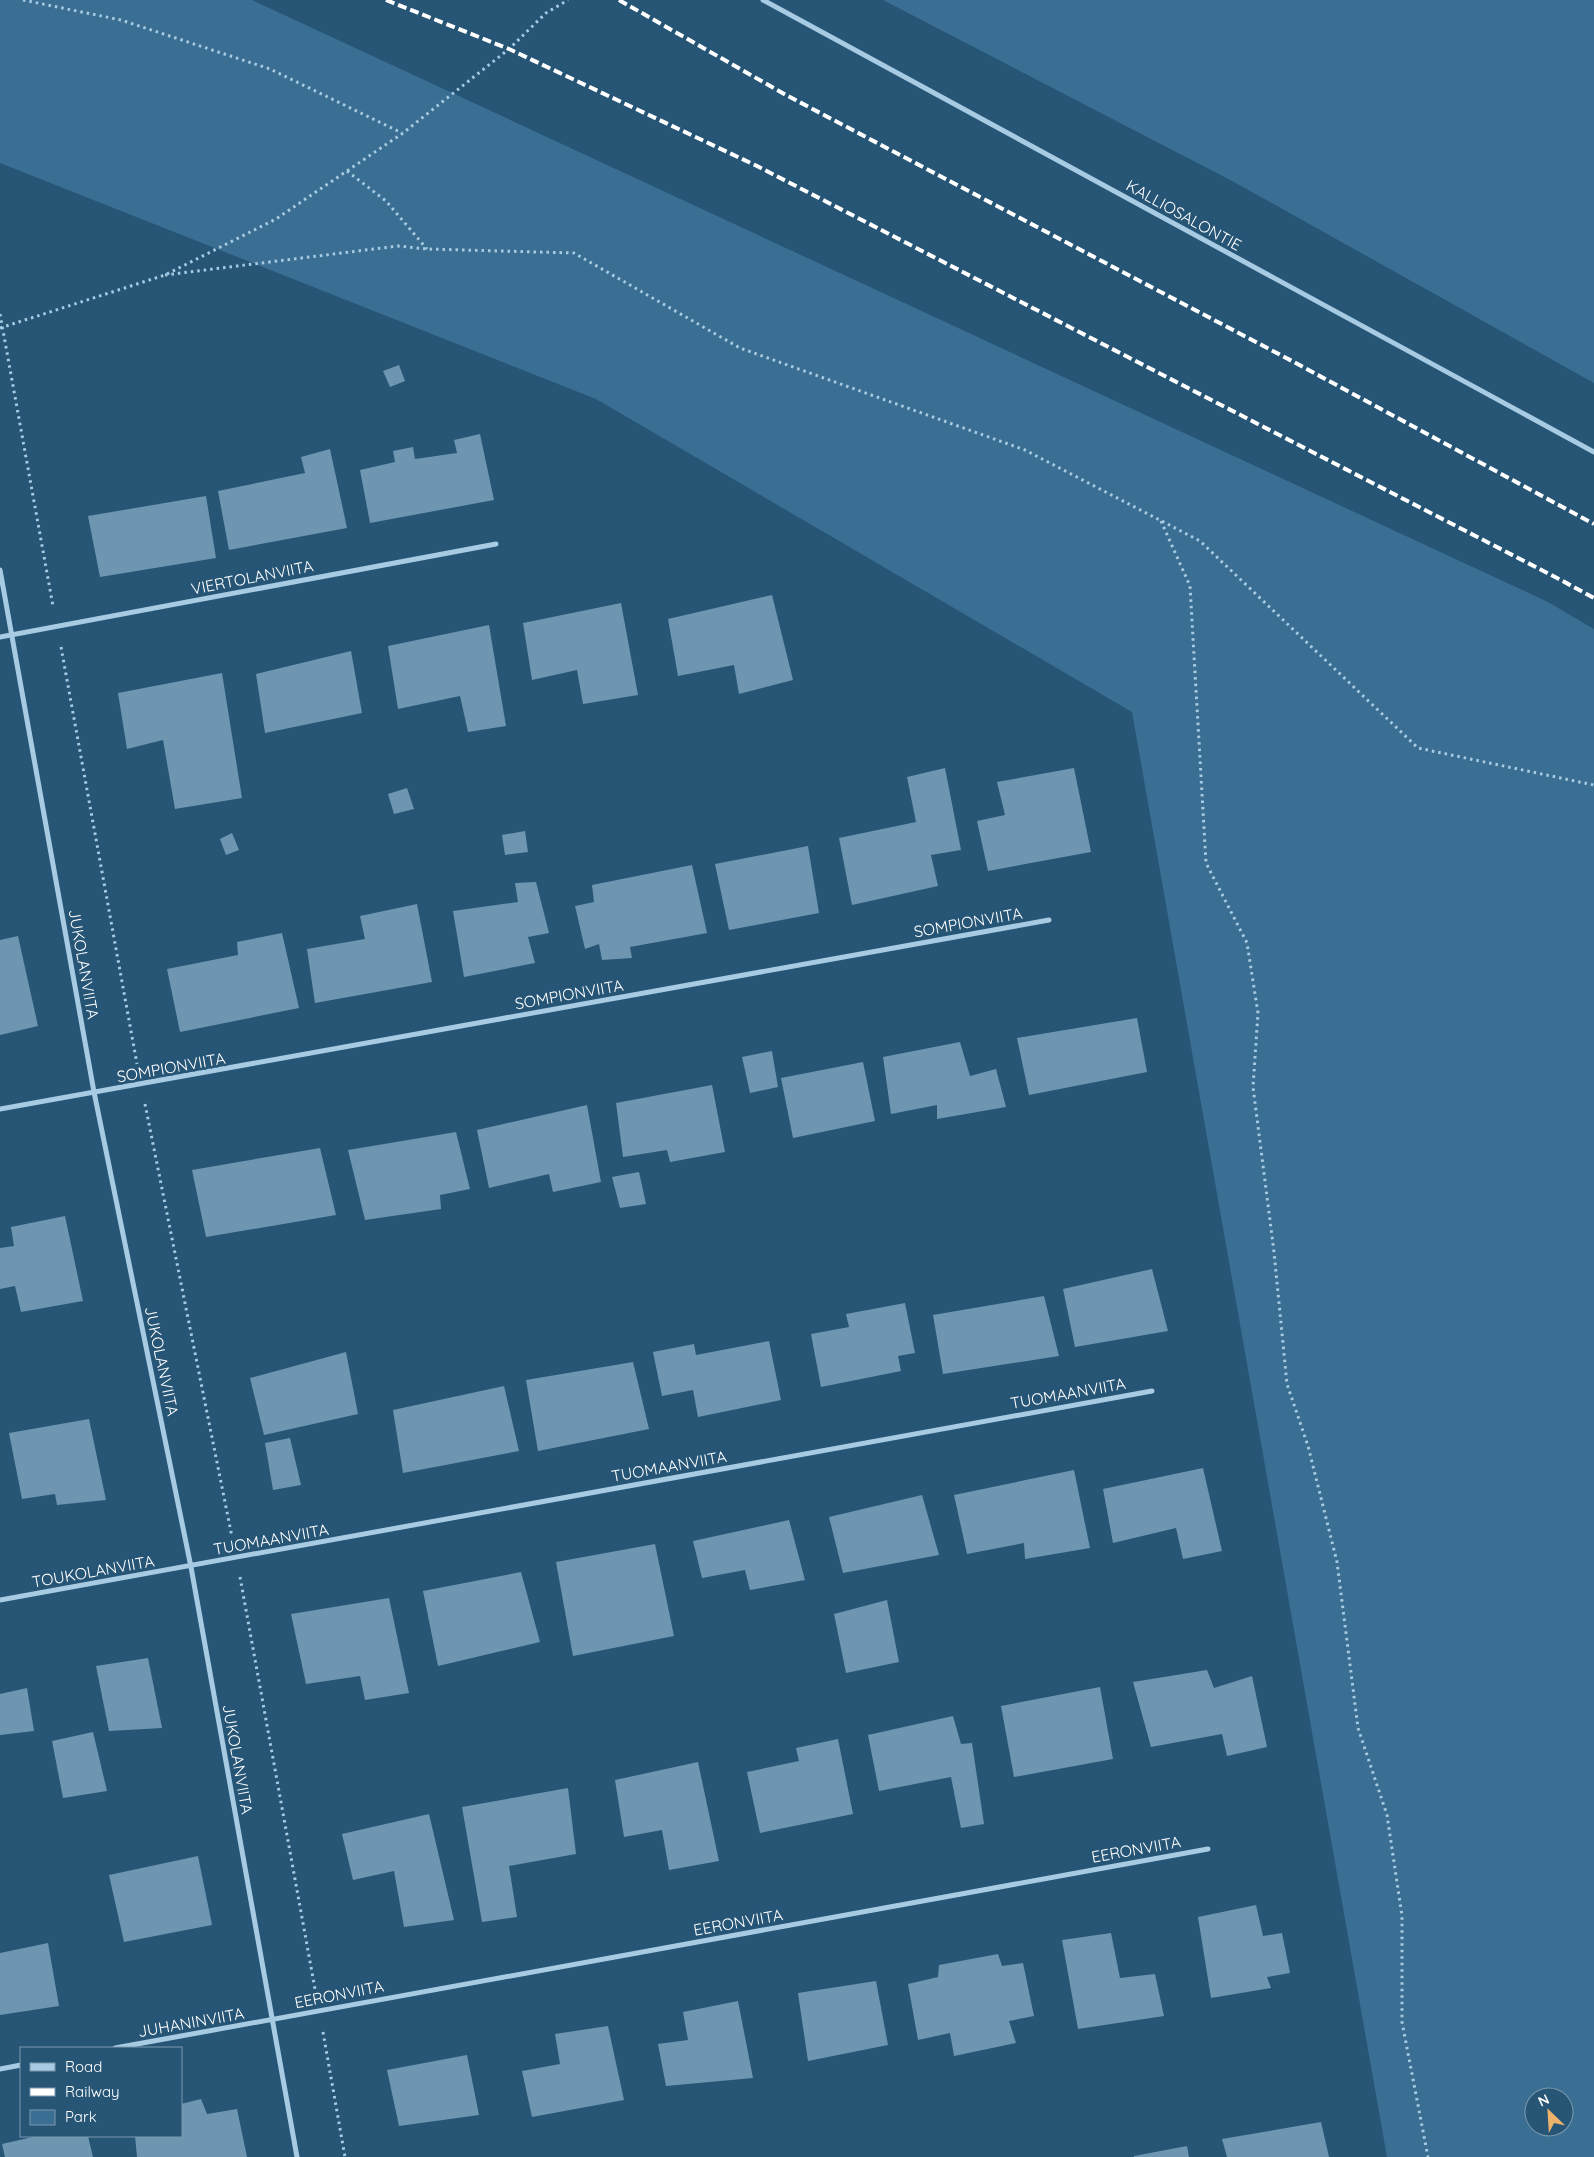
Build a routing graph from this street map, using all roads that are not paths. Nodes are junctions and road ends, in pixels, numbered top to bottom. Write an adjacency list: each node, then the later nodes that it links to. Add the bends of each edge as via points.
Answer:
1 (763, 0): 2 (street, KALLIOSALONTIE)
2 (1594, 452)
3 (496, 544): 5 (street, VIERTOLANVIITA)
4 (0, 570): 5 (street, JUKOLANVIITA)
5 (12, 635): 6 (street, VIERTOLANVIITA); 8 (street, JUKOLANVIITA)
6 (0, 637)
7 (1049, 920): 8 (street, SOMPIONVIITA)
8 (94, 1092): 9 (street, SOMPIONVIITA); 11 (street, JUKOLANVIITA)
9 (0, 1109)
10 (1152, 1391): 11 (street, TUOMAANVIITA)
11 (191, 1567): 12 (street, TOUKOLANVIITA); 14 (street, JUKOLANVIITA)
12 (0, 1600)
13 (1208, 1848): 14 (street, EERONVIITA)
14 (272, 2020): 15 (street, JUHANINVIITA); 18 (street, JUKOLANVIITA)
15 (121, 2047)
16 (20, 2065): 17 (street)
17 (0, 2069)
18 (297, 2157)

